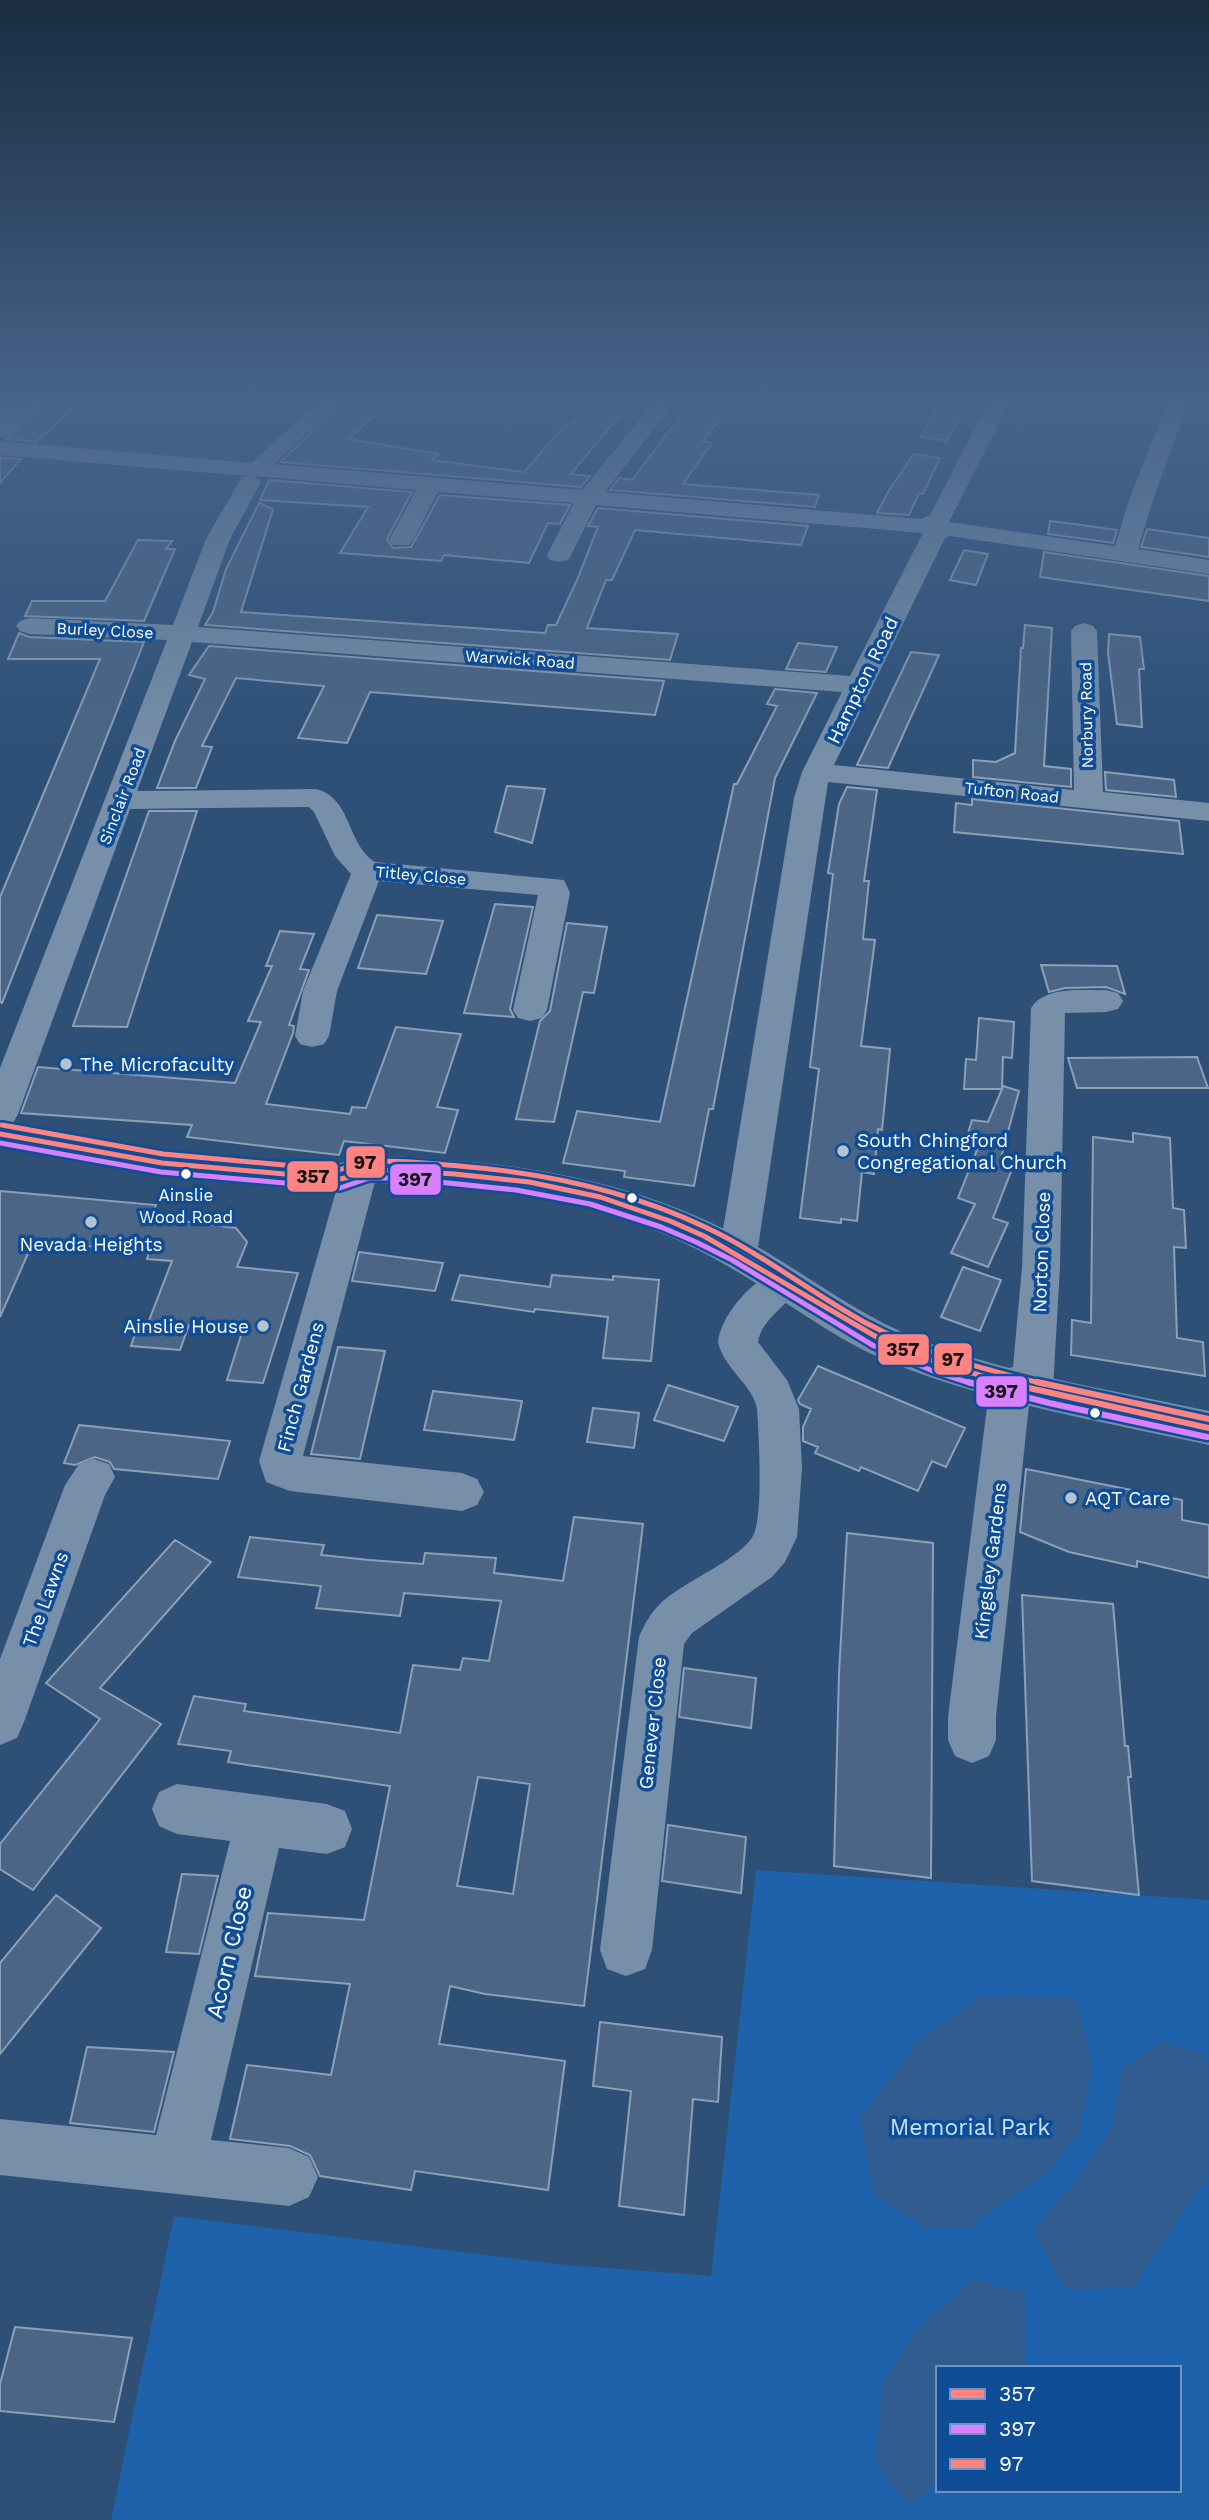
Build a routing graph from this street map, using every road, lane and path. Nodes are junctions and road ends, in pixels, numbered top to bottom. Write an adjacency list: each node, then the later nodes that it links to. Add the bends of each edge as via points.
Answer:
1 (232, 516): 14 (street, Sinclair Road)
2 (414, 516): 8 (street)
3 (578, 516): 9 (street)
4 (799, 516): 7 (street)
5 (941, 516): 7 (street, Hampton Road)
6 (1136, 516): 10 (street)
7 (936, 527): 10 (street); 15 (street, Hampton Road)
8 (401, 540)
9 (559, 555)
10 (1124, 555): 11 (street)
11 (1209, 567)
12 (29, 626): 14 (street, Burley Close)
13 (1084, 631): 18 (street, Norbury Road)
14 (181, 633): 15 (street, Warwick Road); 17 (street, Sinclair Road)
15 (859, 685): 16 (street, Hampton Road)
16 (816, 772): 18 (street, Tufton Road); 26 (street, Hampton Road)
17 (120, 800): 20 (street, Titley Close, via 316,798 326,808 350,860); 24 (street, Sinclair Road)
18 (1088, 800): 19 (street, Tufton Road)
19 (1209, 813)
20 (368, 871): 22 (street, Titley Close, via 553,887); 23 (street, via 320,990)
21 (1106, 1001): 28 (street, Norton Close, via 1060,1002 1048,1008 1041,1267)
22 (530, 1010)
23 (312, 1036)
24 (0, 1130): 25 (main road, via 162,1163 340,1179)
25 (360, 1170): 26 (main road, via 536,1180 582,1189 630,1203); 31 (street, Finch Gardens, via 281,1469)
26 (738, 1254): 27 (main road)
27 (782, 1283): 28 (main road, via 900,1349); 37 (street, Genever Close, via 740,1330 738,1341 740,1353 776,1399 781,1435 775,1537 756,1563 676,1618 662,1637)
28 (1021, 1386): 29 (main road); 33 (street, Kingsley Gardens)
29 (1209, 1428)
30 (94, 1477): 32 (street, The Lawns, via 87,1485)
31 (462, 1492)
32 (0, 1722)
33 (972, 1740)
34 (177, 1809): 35 (street)
35 (260, 1821): 36 (street); 39 (street, Acorn Close)
36 (327, 1829)
37 (626, 1950)
38 (0, 2147): 39 (street)
39 (177, 2166): 40 (street)
40 (289, 2177)

